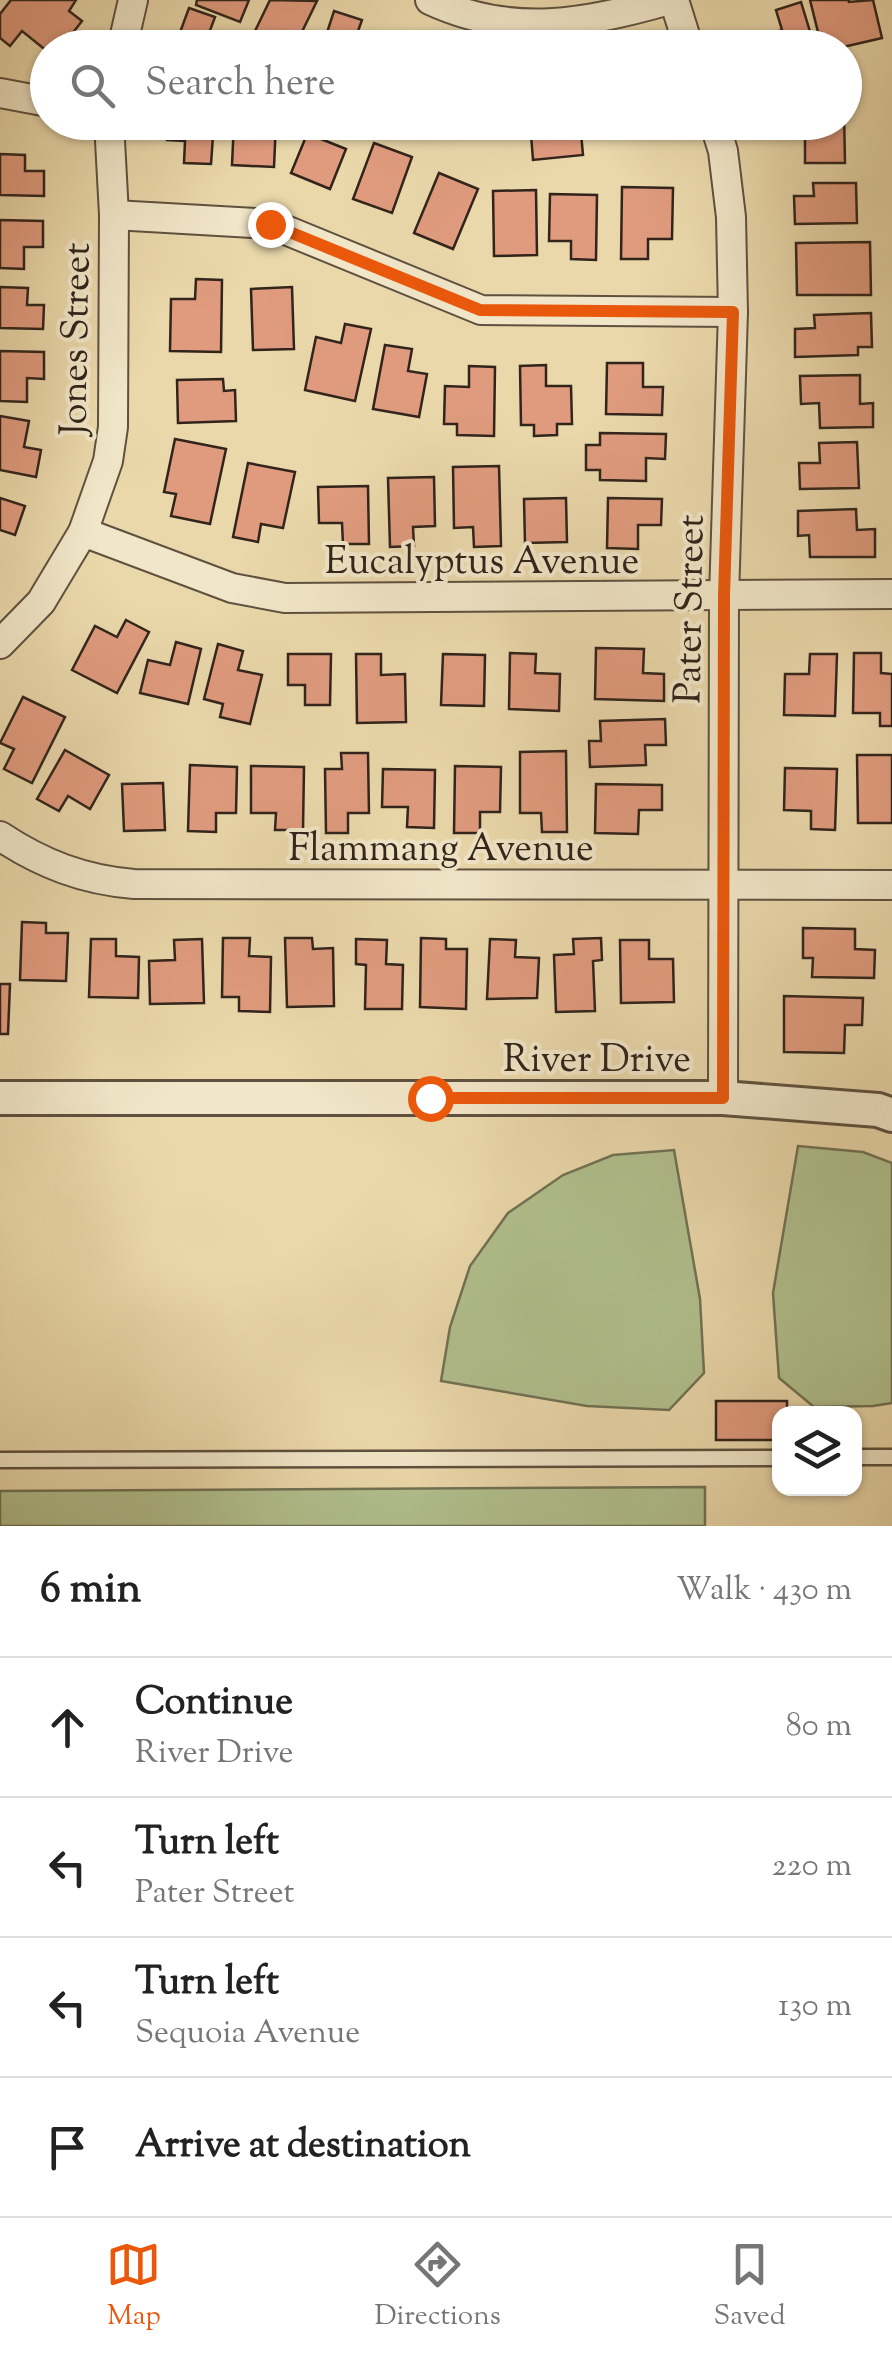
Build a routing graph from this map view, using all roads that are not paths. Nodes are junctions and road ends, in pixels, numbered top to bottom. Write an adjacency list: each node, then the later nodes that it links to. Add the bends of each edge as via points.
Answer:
1 (133, 0): 4 (street)
2 (430, 0): 3 (street, via 496,21 530,24)
3 (672, 0): 5 (street)
4 (126, 30)
5 (683, 30)
6 (0, 93): 7 (street)
7 (30, 99)
8 (110, 140): 10 (street, Jones Street)
9 (720, 140): 11 (street, Pater Street, via 731,216)
10 (114, 215): 11 (street, via 270,224 480,310); 12 (street, Jones Street, via 114,428)
11 (733, 312): 14 (street, Pater Street)
12 (83, 532): 14 (street, Eucalyptus Avenue, via 232,588 285,598); 15 (street, Jones Street, via 41,602)
13 (892, 594): 14 (street, Eucalyptus Avenue)
14 (724, 596): 17 (street, Pater Street)
15 (0, 644)
16 (0, 836): 17 (street, Flammang Avenue, via 53,867 134,884)
17 (725, 884): 18 (street, Flammang Avenue); 20 (street, Pater Street)
18 (892, 885)
19 (0, 1098): 20 (street, River Drive)
20 (723, 1098): 21 (street, River Drive)
21 (892, 1115)
22 (862, 1457): 23 (lane)
23 (892, 1457)
24 (772, 1458): 25 (lane)
25 (0, 1460)

